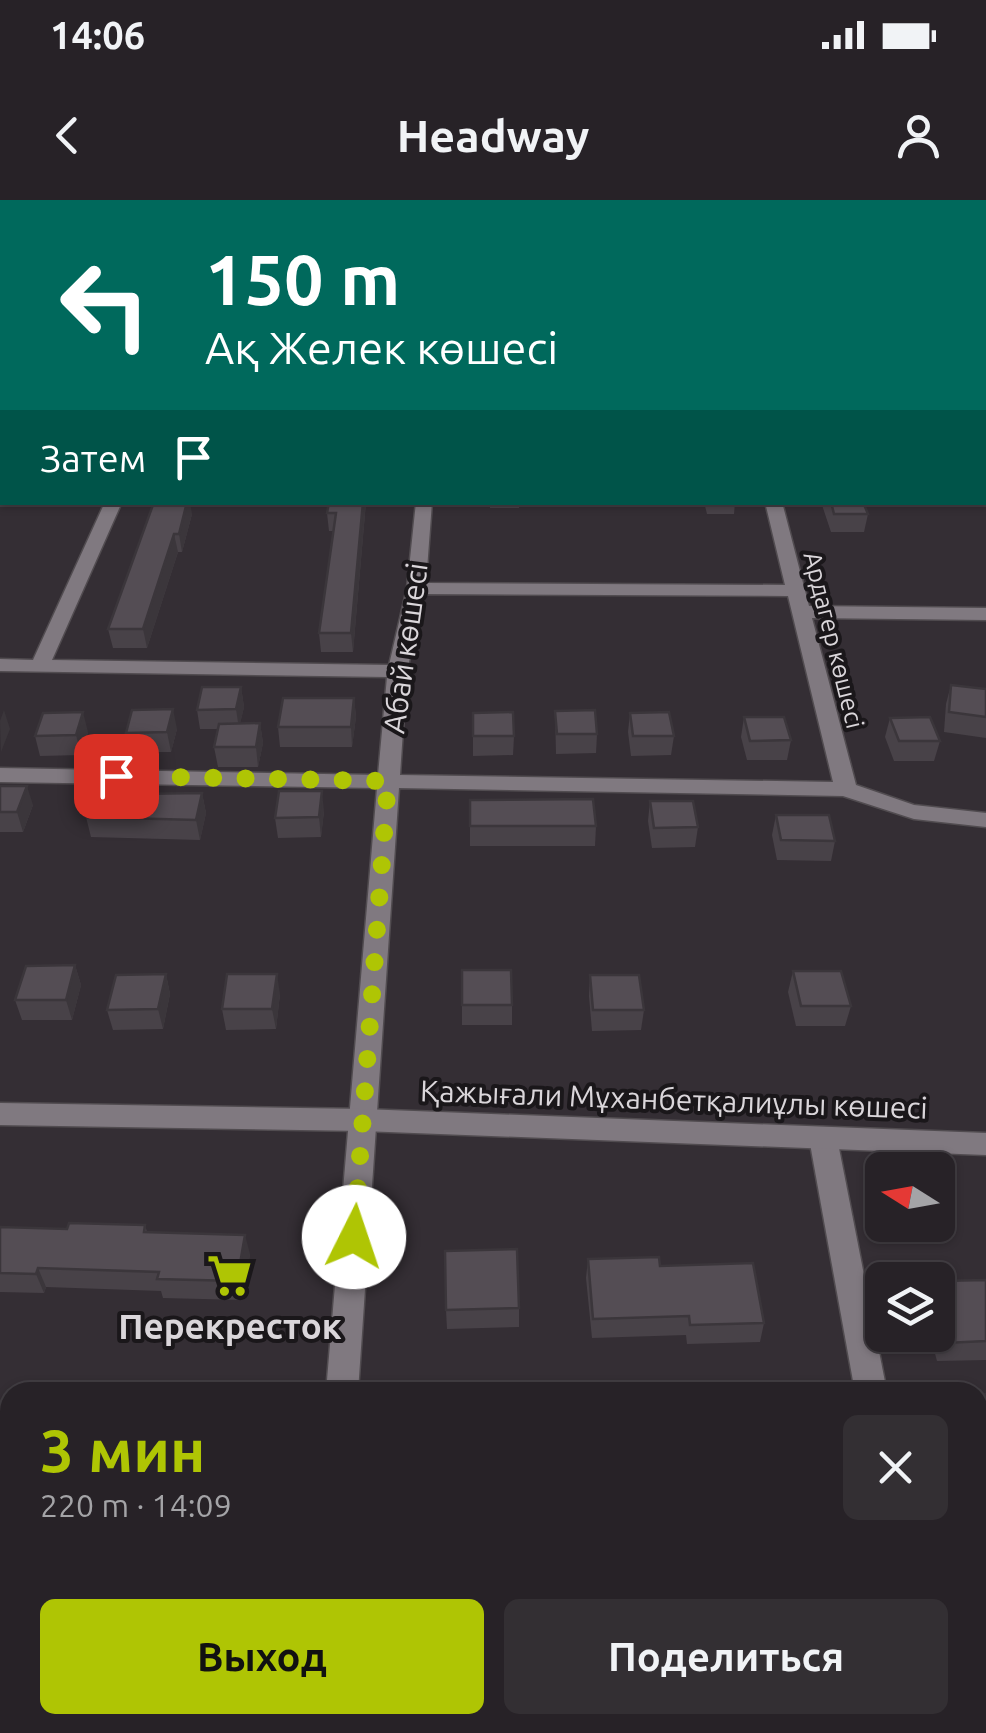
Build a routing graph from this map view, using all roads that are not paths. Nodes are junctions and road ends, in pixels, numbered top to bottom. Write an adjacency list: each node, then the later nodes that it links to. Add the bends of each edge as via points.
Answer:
1 (113, 505): 8 (street)
2 (424, 505): 4 (street, Абай көшесі)
3 (774, 505): 5 (street, Ардагер көшесі)
4 (416, 588): 5 (street); 9 (street, Абай көшесі)
5 (799, 601): 6 (street); 12 (street, Ардагер көшесі)
6 (986, 614)
7 (0, 665): 8 (street)
8 (40, 665): 9 (street)
9 (397, 671): 11 (street, Абай көшесі)
10 (0, 775): 11 (street)
11 (388, 781): 12 (street); 15 (street, Абай көшесі)
12 (846, 790): 13 (street, via 900,812)
13 (986, 820)
14 (0, 1114): 15 (street, Қажығали Мұханбетқалиұлы көшесі)
15 (363, 1120): 16 (street, Қажығали Мұханбетқалиұлы көшесі); 18 (street, Абай көшесі)
16 (823, 1138): 17 (street, Қажығали Мұханбетқалиұлы көшесі); 19 (street)
17 (986, 1144)
18 (343, 1382)
19 (869, 1382)

